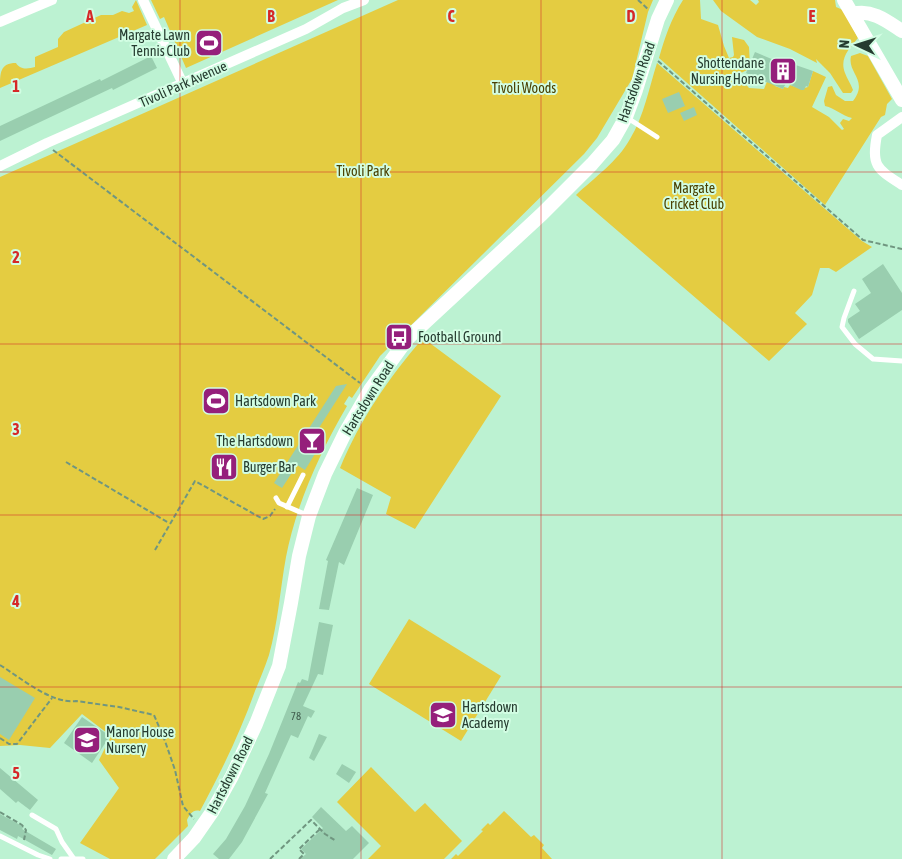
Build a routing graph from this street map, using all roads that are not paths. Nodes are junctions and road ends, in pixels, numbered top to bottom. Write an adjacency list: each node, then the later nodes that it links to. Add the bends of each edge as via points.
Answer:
1 (52, 0): 7 (street)
2 (143, 0): 9 (street)
3 (364, 0): 9 (street, Tivoli Park Avenue)
4 (668, 0): 11 (main road, Hartsdown Road, via 658,19)
5 (844, 0): 6 (main road)
6 (853, 14): 8 (main road, via 870,13); 10 (main road)
7 (0, 22)
8 (902, 31)
9 (183, 84): 14 (street, Tivoli Park Avenue)
10 (902, 100)
11 (626, 117): 13 (lane); 21 (main road, Hartsdown Road, via 613,140 592,164 408,338 370,390 345,433)
12 (902, 118): 15 (street, via 878,136 874,150 880,170)
13 (658, 137)
14 (0, 166)
15 (902, 185)
16 (854, 291): 17 (lane, via 842,327 873,359)
17 (902, 360)
18 (302, 475): 20 (lane)
19 (278, 500): 20 (lane)
20 (287, 507): 21 (lane)
21 (309, 516): 28 (main road, Hartsdown Road, via 279,666 232,776 203,826)
22 (32, 815): 26 (lane, via 56,829)
23 (0, 836): 24 (lane)
24 (50, 859)
25 (61, 859): 26 (lane)
26 (74, 859): 27 (lane)
27 (83, 859)
28 (174, 859)

